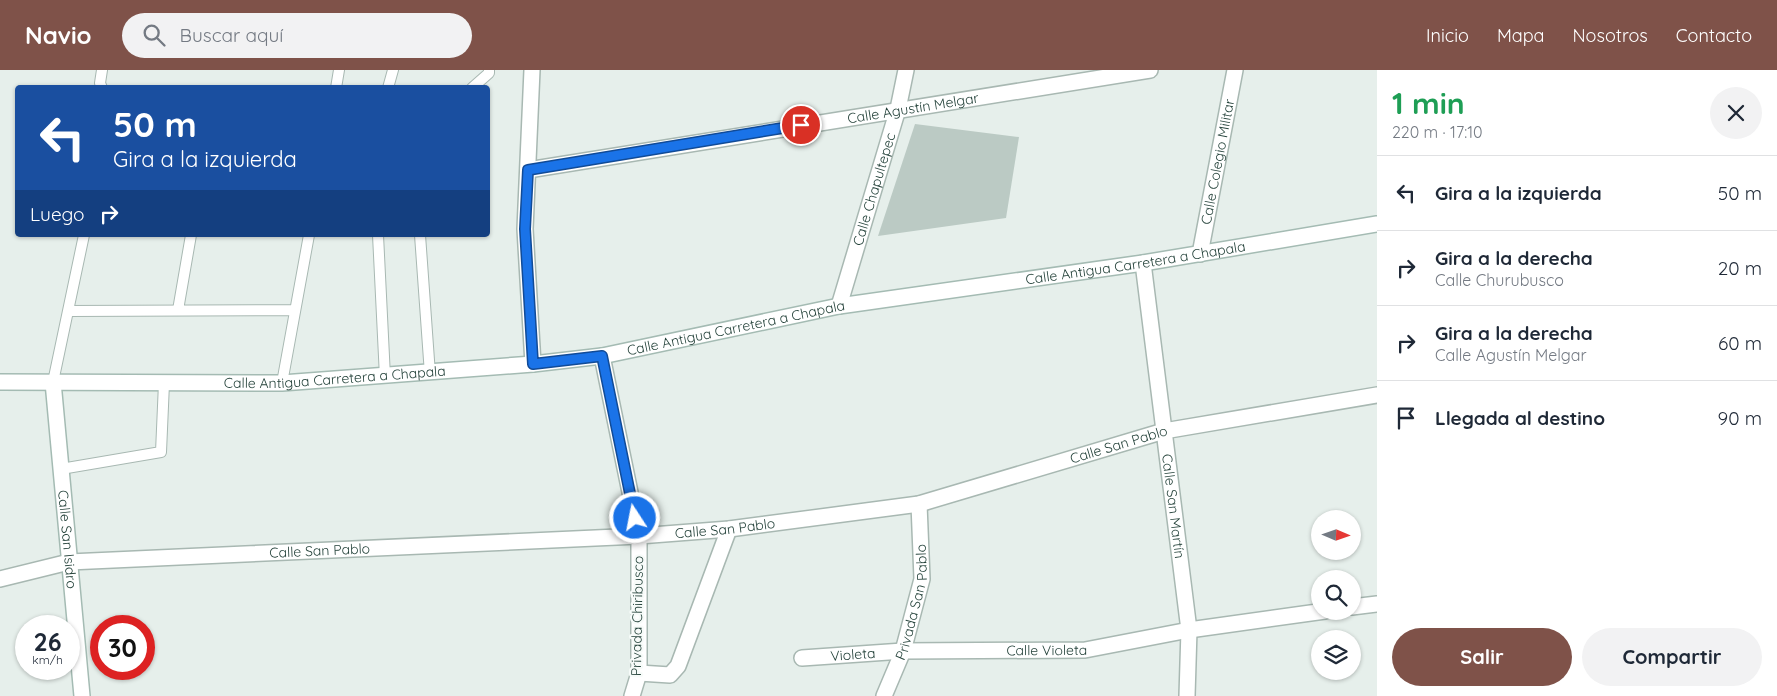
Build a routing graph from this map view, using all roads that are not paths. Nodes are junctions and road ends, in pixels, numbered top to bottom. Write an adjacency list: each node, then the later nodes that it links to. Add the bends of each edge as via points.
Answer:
1 (102, 70): 9 (lane)
2 (339, 70): 10 (lane)
3 (393, 70): 11 (lane)
4 (489, 70): 12 (lane)
5 (532, 70): 14 (street)
6 (906, 70): 13 (street, Calle Chapultepec)
7 (1150, 70): 13 (street, Calle Agustín Melgar)
8 (1236, 70): 21 (street, Calle Colegio Militar)
9 (101, 85)
10 (336, 85)
11 (389, 85)
12 (475, 85)
13 (898, 109): 14 (street, Calle Agustín Melgar); 23 (street, Calle Chapultepec)
14 (528, 170): 28 (street, via 525,229)
15 (1377, 224): 21 (street, Calle Antigua Carretera a Chapala)
16 (84, 237): 26 (lane)
17 (191, 237): 24 (lane)
18 (309, 237): 25 (lane)
19 (378, 237): 30 (lane)
20 (420, 237): 29 (lane)
21 (1200, 254): 22 (street, Calle Antigua Carretera a Chapala)
22 (1143, 263): 23 (street, Calle Antigua Carretera a Chapala); 36 (street, Calle San Martín)
23 (839, 306): 27 (street, Calle Antigua Carretera a Chapala)
24 (178, 310): 25 (lane); 26 (lane)
25 (295, 310): 34 (lane)
26 (68, 311): 32 (lane)
27 (602, 356): 28 (street, Calle Antigua Carretera a Chapala); 40 (street, Privada Chiribusco)
28 (533, 364): 29 (street, Calle Antigua Carretera a Chapala)
29 (430, 374): 30 (street, Calle Antigua Carretera a Chapala)
30 (385, 376): 34 (street, Calle Antigua Carretera a Chapala)
31 (0, 382): 32 (street, Calle Antigua Carretera a Chapala)
32 (53, 382): 33 (street, Calle Antigua Carretera a Chapala); 37 (street, Calle San Isidro)
33 (164, 383): 34 (street, Calle Antigua Carretera a Chapala); 37 (lane, via 161,452)
34 (282, 383)
35 (1377, 395): 36 (street, Calle San Pablo)
36 (1164, 431): 38 (street, Calle San Pablo); 46 (street, Calle San Martín)
37 (61, 469): 41 (street, Calle San Isidro)
38 (919, 504): 39 (street, Calle San Pablo); 47 (street, Privada San Pablo, via 922,579)
39 (729, 529): 40 (street, Calle San Pablo); 49 (street, via 678,666 670,675)
40 (639, 536): 41 (street, Calle San Pablo); 49 (street, Privada Chiribusco)
41 (69, 562): 42 (street, Calle San Pablo); 50 (street, Calle San Isidro)
42 (0, 579)
43 (1377, 604): 44 (street)
44 (1361, 606)
45 (1311, 613): 46 (street, Calle Violeta)
46 (1189, 630): 47 (street, Calle Violeta, via 1085,650); 53 (street, Calle San Martín)
47 (903, 651): 48 (street, Violeta); 52 (street, Privada San Pablo)
48 (802, 658)
49 (639, 673): 51 (street, Privada Chiribusco)
50 (82, 696)
51 (632, 696)
52 (884, 696)
53 (1187, 696)

